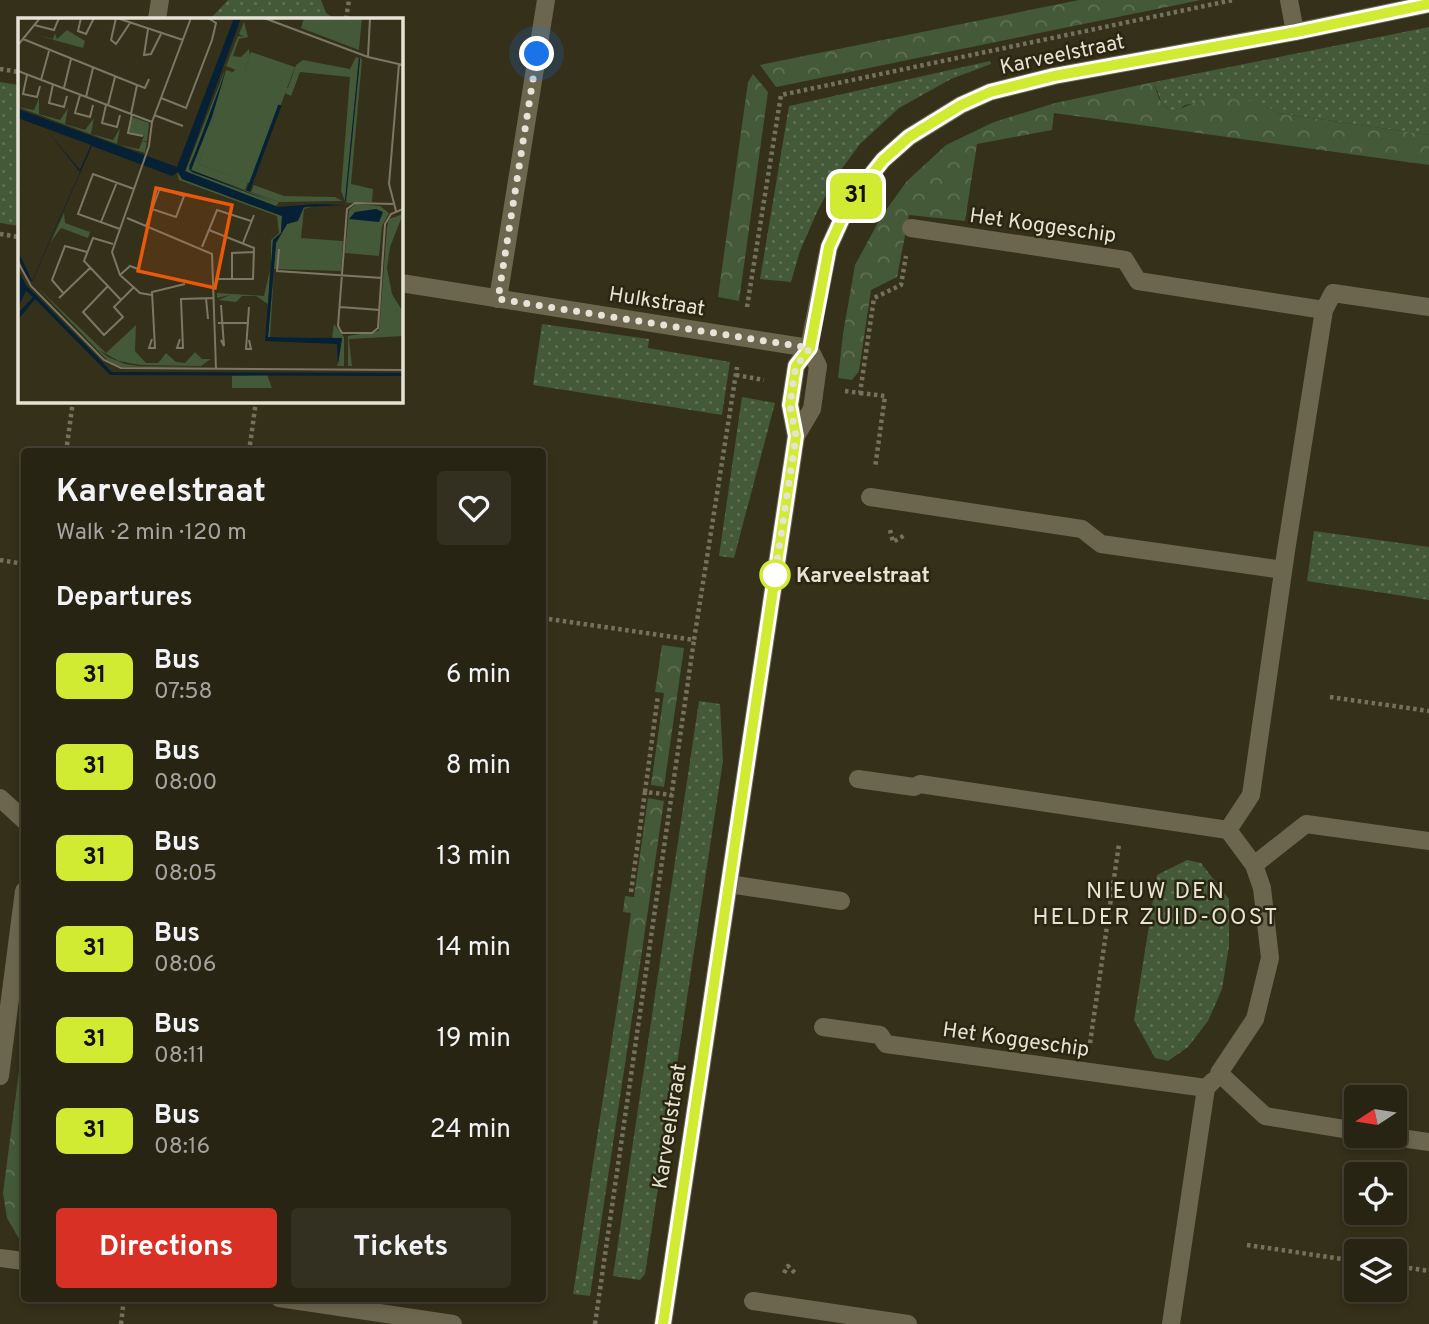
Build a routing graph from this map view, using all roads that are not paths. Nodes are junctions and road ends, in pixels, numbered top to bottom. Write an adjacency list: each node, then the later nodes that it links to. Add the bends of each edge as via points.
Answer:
1 (160, 0): 5 (street)
2 (546, 0): 9 (street)
3 (1289, 0): 6 (street)
4 (1429, 4): 6 (street, Karveelstraat)
5 (157, 18)
6 (1296, 32): 12 (street, Karveelstraat, via 990,92 926,125 883,160 845,212 829,247)
7 (911, 228): 11 (street, Het Koggeschip, via 1125,260 1138,281)
8 (402, 283): 9 (street, Hulkstraat)
9 (498, 299): 12 (street, Hulkstraat)
10 (1429, 307): 11 (street, via 1333,293)
11 (1324, 310): 15 (street)
12 (810, 348): 13 (street, Karveelstraat, via 796,366 790,405); 13 (street, Karveelstraat, via 818,366 816,387 812,409)
13 (796, 436): 22 (street, Karveelstraat)
14 (870, 498): 15 (street, via 1082,528 1101,544)
15 (1283, 570): 19 (street, via 1251,795)
16 (858, 779): 19 (street, via 920,784)
17 (0, 798): 18 (street)
18 (21, 817)
19 (1228, 830): 21 (street)
20 (1429, 841): 21 (street, via 1306,824)
21 (1254, 865): 26 (street, via 1262,888 1270,958 1255,1019)
22 (729, 884): 23 (street); 38 (street, Karveelstraat)
23 (841, 901)
24 (21, 914): 27 (street)
25 (822, 1027): 28 (street, Het Koggeschip, via 880,1035 887,1044)
26 (1219, 1073): 28 (street); 29 (street, via 1265,1116)
27 (0, 1076)
28 (1206, 1088): 40 (street)
29 (1344, 1129)
30 (1407, 1139): 31 (street)
31 (1429, 1142)
32 (0, 1258): 33 (street)
33 (21, 1261)
34 (753, 1301): 39 (street)
35 (328, 1302): 36 (street)
36 (353, 1304): 37 (street)
37 (453, 1324)
38 (663, 1324)
39 (908, 1324)
40 (1171, 1324)

